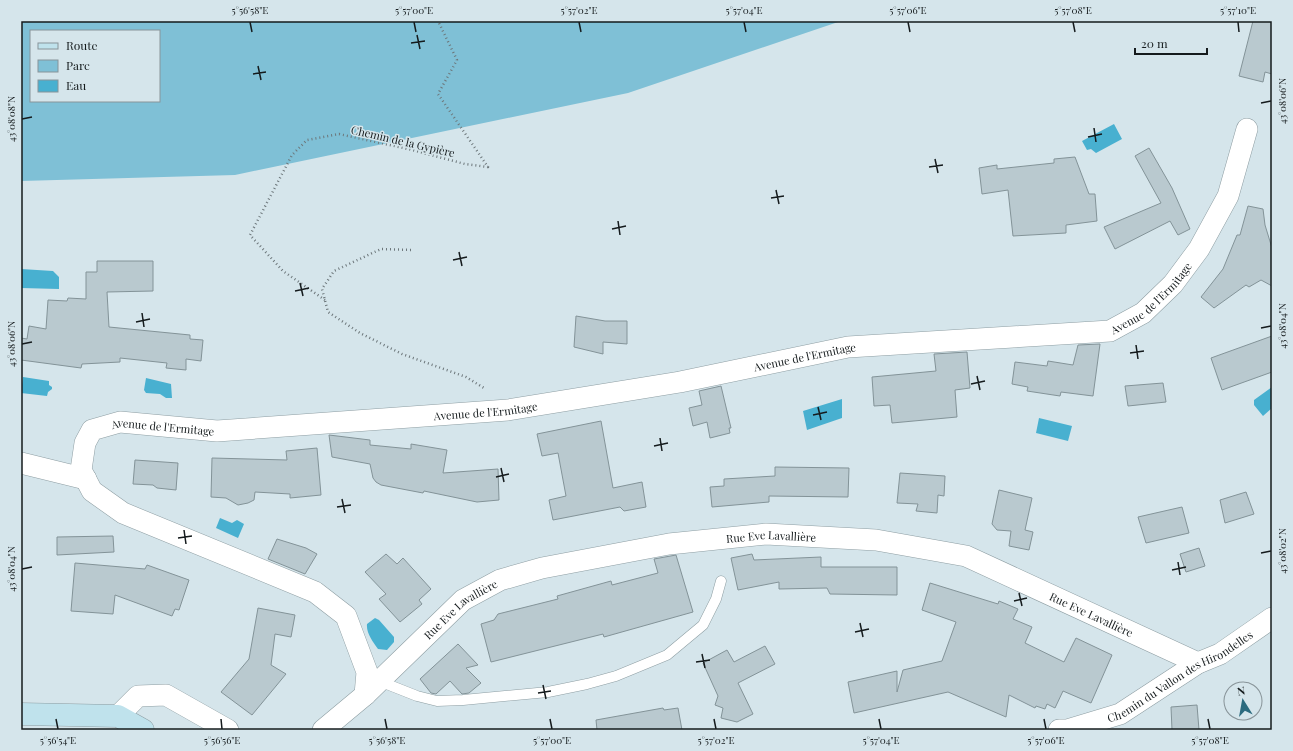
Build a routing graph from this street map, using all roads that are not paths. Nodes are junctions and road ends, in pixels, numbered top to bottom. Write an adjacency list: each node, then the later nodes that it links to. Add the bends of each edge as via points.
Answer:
1 (1247, 129): 3 (street, Avenue de l'Ermitage, via 1228,196 1199,249 1173,284 1143,313 1110,331 848,347 680,382 508,410 217,431 120,422 92,430 85,443 81,470)
2 (21, 463): 3 (street)
3 (86, 480): 7 (street, Avenue de l'Ermitage, via 92,491 123,513 315,592 346,616)
4 (721, 581): 7 (lane, via 716,599 703,625 667,655 616,676 548,692 463,700 437,701)
5 (1272, 618): 6 (street, Chemin du Vallon des Hirondelles, via 1220,654)
6 (1198, 664): 7 (street, Rue Eve Lavallière, via 966,556 876,540 766,534 669,544 542,568 500,580 463,600); 13 (street, Chemin du Vallon des Hirondelles, via 1120,714 1067,730)
7 (372, 688): 12 (street)
8 (21, 714): 9 (main road)
9 (118, 716): 10 (main road); 11 (street, via 138,696 166,695)
10 (143, 730)
11 (228, 730)
12 (322, 730)
13 (1059, 730)

